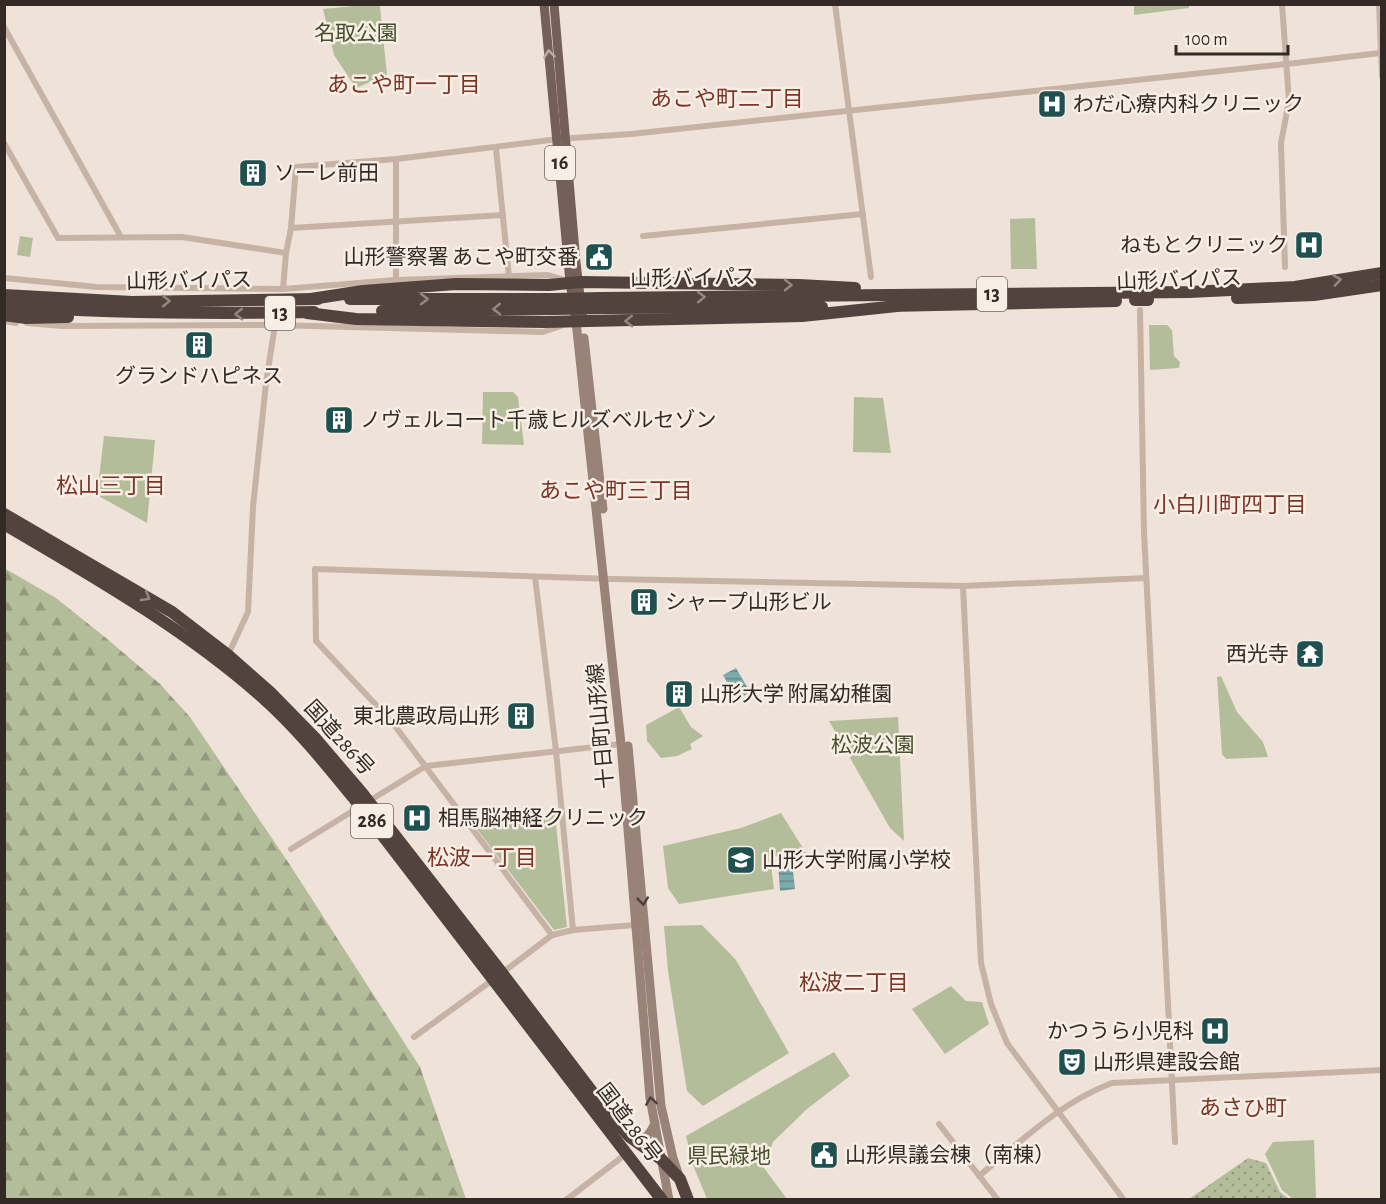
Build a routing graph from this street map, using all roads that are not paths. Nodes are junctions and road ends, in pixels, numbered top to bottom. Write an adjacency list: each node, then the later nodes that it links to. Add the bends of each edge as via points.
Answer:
1 (544, 4): 12 (main road, 16, one-way to 1)
2 (554, 4): 12 (main road, 16)
3 (835, 4): 11 (street)
4 (1282, 4): 9 (street)
5 (1379, 4): 7 (street)
6 (4, 27): 21 (street)
7 (1381, 45): 8 (street)
8 (1380, 52): 9 (street); 10 (street)
9 (1287, 64): 11 (street); 23 (street, via 1288,101 1281,143)
10 (1382, 76)
11 (849, 110): 12 (street); 16 (street)
12 (562, 138): 14 (street); 29 (main road, 16)
13 (4, 143): 21 (street, via 58,238)
14 (496, 148): 15 (street); 17 (street)
15 (396, 159): 18 (street); 19 (street, via 296,167)
16 (863, 214): 20 (street); 26 (street)
17 (503, 215): 18 (street); 25 (street)
18 (397, 222): 19 (street); 28 (street)
19 (291, 228): 22 (street)
20 (643, 236)
21 (121, 237): 22 (street, via 182,237)
22 (286, 253): 32 (street)
23 (1285, 267)
24 (1382, 271): 34 (highway, 山形バイパス / 13, one-way to 24, via 1295,287)
25 (510, 277): 28 (street); 29 (street, via 547,276)
26 (871, 277)
27 (4, 278): 32 (street, via 97,287)
28 (396, 280): 32 (street)
29 (575, 282): 34 (highway, one-way to 34, via 799,285); 37 (highway, via 456,284); 46 (main road, 16)
30 (1382, 285): 36 (highway, 山形バイパス / 13)
31 (4, 287): 43 (highway)
32 (283, 289)
33 (1382, 290): 36 (highway)
34 (972, 294): 38 (highway, 山形バイパス / 13, one-way to 34)
35 (4, 295): 43 (highway, 山形バイパス / 13)
36 (1314, 295): 40 (highway, 山形バイパス / 13, bridge, via 1148,300)
37 (311, 299): 39 (highway, 山形バイパス / 13, one-way to 39); 43 (highway, 山形バイパス / 13, one-way to 37)
38 (602, 303): 39 (highway, 山形バイパス / 13, bridge); 42 (highway, 山形バイパス / 13)
39 (555, 304): 44 (highway, 山形バイパス / 13, one-way to 44)
40 (1137, 305): 42 (highway, 山形バイパス / 13); 52 (street)
41 (4, 306): 43 (highway, 山形バイパス / 13)
42 (897, 306): 46 (highway, one-way to 46, via 802,316)
43 (135, 307): 44 (highway, 山形バイパス / 13, one-way to 43, via 237,314); 45 (highway, via 83,317)
44 (307, 313): 46 (highway, via 356,319)
45 (4, 315)
46 (580, 320): 48 (street, via 543,332); 53 (main road, 十日町山形線)
47 (4, 321): 48 (street, via 62,326)
48 (275, 325): 55 (street, via 253,507 248,612)
49 (4, 514): 55 (highway, 国道286号 / 286, one-way to 55, via 172,612)
50 (4, 524): 55 (highway, 国道286号 / 286)
51 (535, 577): 53 (street); 57 (street); 58 (street, via 315,569 316,642 392,722)
52 (1146, 578): 54 (street); 67 (street)
53 (607, 579): 54 (street); 56 (main road, 十日町山形線); 76 (main road, 十日町山形線, one-way to 76, via 644,907 661,1106)
54 (963, 586): 68 (street, via 981,963 991,1004 1007,1043)
55 (225, 660): 59 (highway, 国道286号 / 286)
56 (621, 744): 57 (street); 61 (main road, 十日町山形線)
57 (556, 751): 58 (street); 62 (street)
58 (426, 765): 59 (street); 63 (street)
59 (364, 803): 60 (street); 64 (highway, 国道286号 / 286)
60 (291, 849)
61 (635, 924): 62 (street); 69 (main road, 十日町山形線, one-way to 61)
62 (573, 930): 63 (street)
63 (552, 935): 64 (street)
64 (498, 976): 65 (street); 71 (highway, 国道286号 / 286); 73 (highway, 国道286号 / 286)
65 (414, 1037)
66 (1382, 1070): 67 (street)
67 (1172, 1081): 68 (street, via 1112,1083); 72 (street)
68 (1059, 1112): 75 (street); 82 (street)
69 (655, 1123): 71 (main road, via 647,1137); 74 (main road, 十日町山形線)
70 (939, 1124): 75 (street)
71 (630, 1137): 74 (highway, 国道286号 / 286)
72 (1175, 1142)
73 (627, 1153): 77 (street); 78 (highway, 国道286号 / 286)
74 (661, 1160): 76 (highway, 国道286号 / 286); 79 (main road, 十日町山形線)
75 (979, 1176): 81 (street)
76 (680, 1179): 80 (highway, 国道286号 / 286)
77 (566, 1200)
78 (662, 1200)
79 (669, 1200)
80 (688, 1200)
81 (998, 1200)
82 (1124, 1200)

